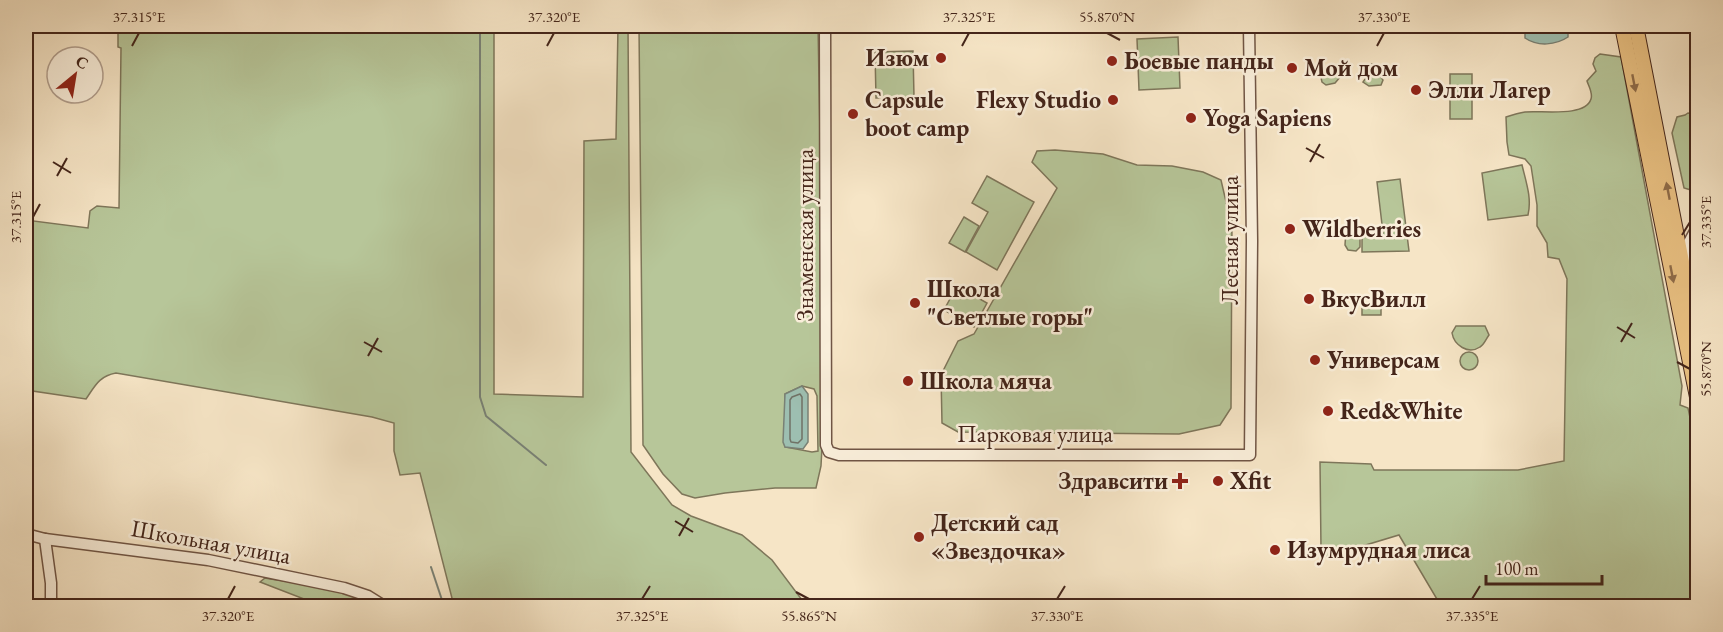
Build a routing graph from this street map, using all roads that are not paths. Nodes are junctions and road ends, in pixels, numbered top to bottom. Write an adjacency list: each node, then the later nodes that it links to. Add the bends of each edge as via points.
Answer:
1 (27, 26): 6 (street)
2 (825, 26): 11 (street, Знаменская улица)
3 (1249, 26): 12 (street, Лесная улица)
4 (1622, 26): 10 (main road, one-way to 10)
5 (1636, 26): 8 (main road, one-way to 5)
6 (26, 146)
7 (1698, 226): 8 (street, via 1685,252)
8 (1687, 290): 9 (main road)
9 (1698, 344)
10 (1698, 402)
11 (826, 445): 12 (street, Парковая улица, via 836,455)
12 (1250, 455)
13 (26, 534): 14 (street, Школьная улица)
14 (45, 539): 15 (street); 16 (street, Школьная улица, via 208,560 344,588)
15 (51, 606)
16 (384, 606)

